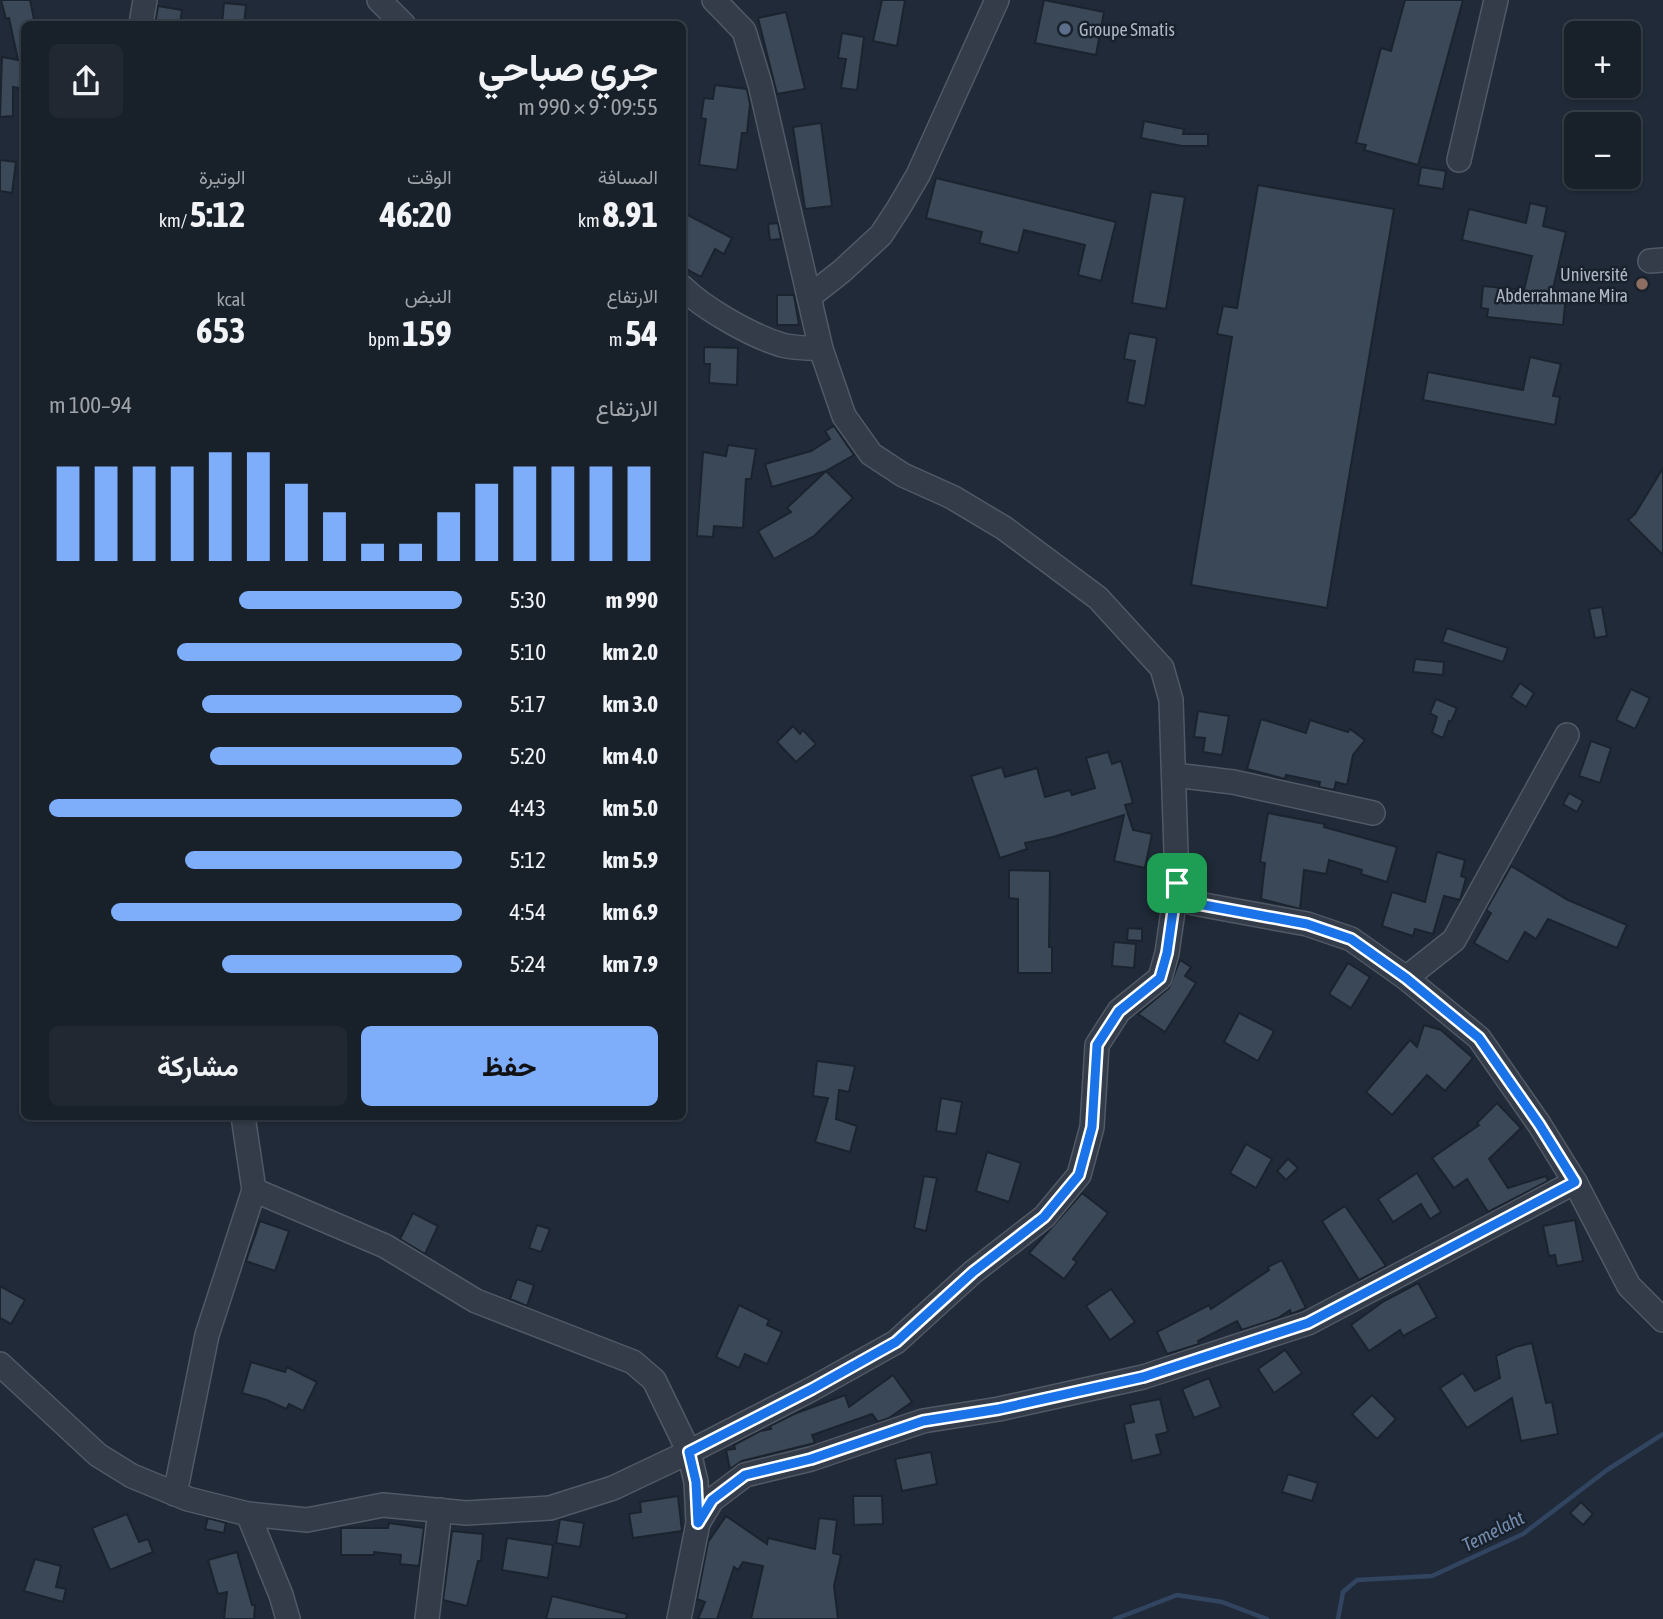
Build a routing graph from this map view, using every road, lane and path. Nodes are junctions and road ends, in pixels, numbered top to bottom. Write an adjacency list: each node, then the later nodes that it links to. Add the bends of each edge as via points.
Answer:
1 (145, 0): 6 (street)
2 (379, 0): 7 (street)
3 (714, 0): 10 (street, via 744,32)
4 (997, 0): 10 (street, via 918,175 898,209 881,235)
5 (1496, 0): 8 (street)
6 (142, 21)
7 (400, 21)
8 (1459, 160)
9 (686, 290): 11 (street, via 730,322 783,345)
10 (808, 297): 11 (street)
11 (821, 349): 13 (street, via 844,416 871,454 1004,528 1098,598 1162,668 1171,700)
12 (1567, 734): 16 (street, via 1454,940)
13 (1174, 775): 14 (street, via 1233,782); 15 (street)
14 (1373, 813)
15 (1177, 883): 16 (street, via 1193,903 1307,924 1351,939); 22 (street, via 1160,978 1119,1011 1097,1045 1092,1127 1079,1175 1044,1217 973,1272 896,1342)
16 (1406, 978): 18 (street, via 1479,1038)
17 (244, 1120): 19 (street)
18 (1575, 1182): 20 (street, via 1629,1286); 26 (street, via 1308,1323 1143,1377 923,1421 811,1459 745,1475 712,1500)
19 (254, 1190): 22 (street, via 385,1246 476,1301 633,1362 654,1380); 23 (street, via 207,1335)
20 (1663, 1320)
21 (0, 1364): 23 (street, via 98,1455)
22 (689, 1452): 24 (street, via 612,1488 550,1508); 26 (street)
23 (175, 1494): 25 (street)
24 (440, 1510): 25 (street, via 383,1505 307,1520); 28 (street)
25 (248, 1514): 27 (street)
26 (698, 1523): 29 (street)
27 (288, 1619)
28 (427, 1619)
29 (679, 1619)

